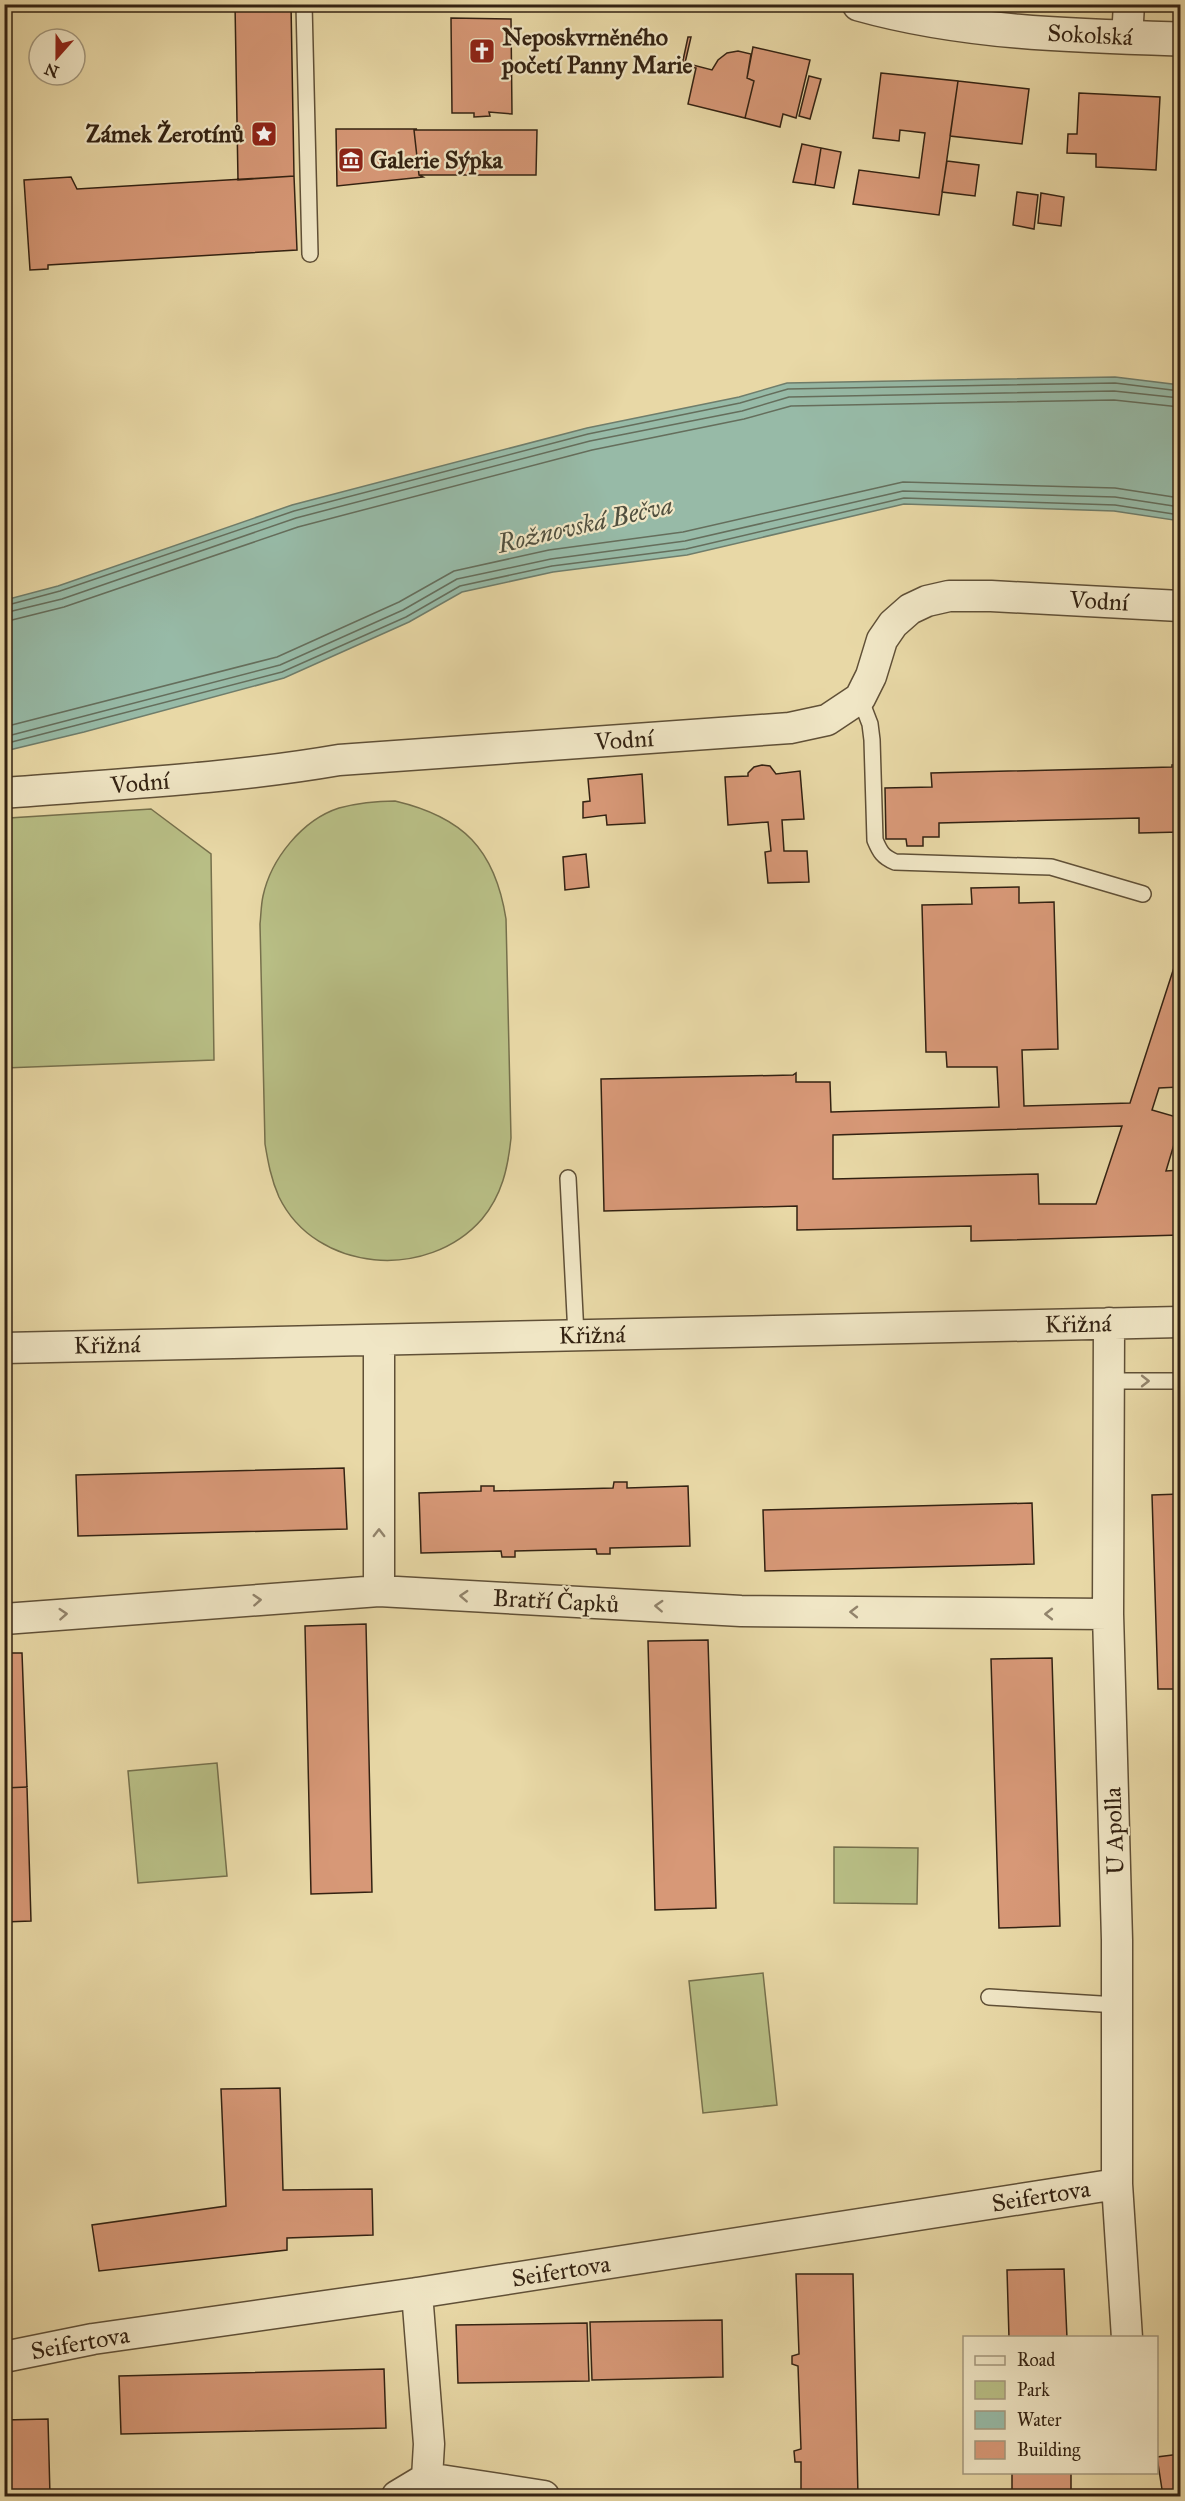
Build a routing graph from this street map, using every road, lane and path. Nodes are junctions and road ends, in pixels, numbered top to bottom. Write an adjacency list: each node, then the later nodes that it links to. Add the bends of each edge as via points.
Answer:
1 (304, 4): 6 (lane)
2 (859, 4): 4 (street, Sokolská, via 959,24)
3 (1129, 4): 4 (street)
4 (1127, 38): 5 (street, Sokolská)
5 (1180, 39)
6 (309, 254)
7 (1180, 606): 8 (street, Vodní, via 992,596 949,596 927,601 893,624 882,640)
8 (860, 698): 9 (street, Vodní, via 827,720 789,728 339,760 147,783); 10 (lane, via 872,740 875,840 886,859 1051,867)
9 (4, 793)
10 (1143, 894)
11 (568, 1179): 14 (lane)
12 (1180, 1322): 13 (street, Křižná)
13 (1109, 1323): 14 (street, Křižná); 17 (street, U Apolla)
14 (576, 1335): 15 (street, Křižná)
15 (379, 1340): 16 (street, Křižná); 19 (street, one-way to 15)
16 (4, 1348)
17 (1109, 1381): 18 (lane, one-way to 18); 20 (street, U Apolla)
18 (1180, 1381)
19 (379, 1591): 20 (street, Bratří Čapků, one-way to 19, via 741,1611); 21 (street, Bratří Čapků, one-way to 19)
20 (1108, 1614): 23 (street, U Apolla)
21 (4, 1619)
22 (989, 1997): 23 (lane)
23 (1117, 2005): 24 (street, U Apolla)
24 (1118, 2184): 25 (street, Seifertova); 26 (street, U Apolla)
25 (417, 2293): 27 (street, Seifertova, via 93,2339); 28 (street, via 429,2444)
26 (1127, 2336)
27 (4, 2357)
28 (427, 2478): 29 (street); 30 (street)
29 (397, 2496)
30 (544, 2496)

